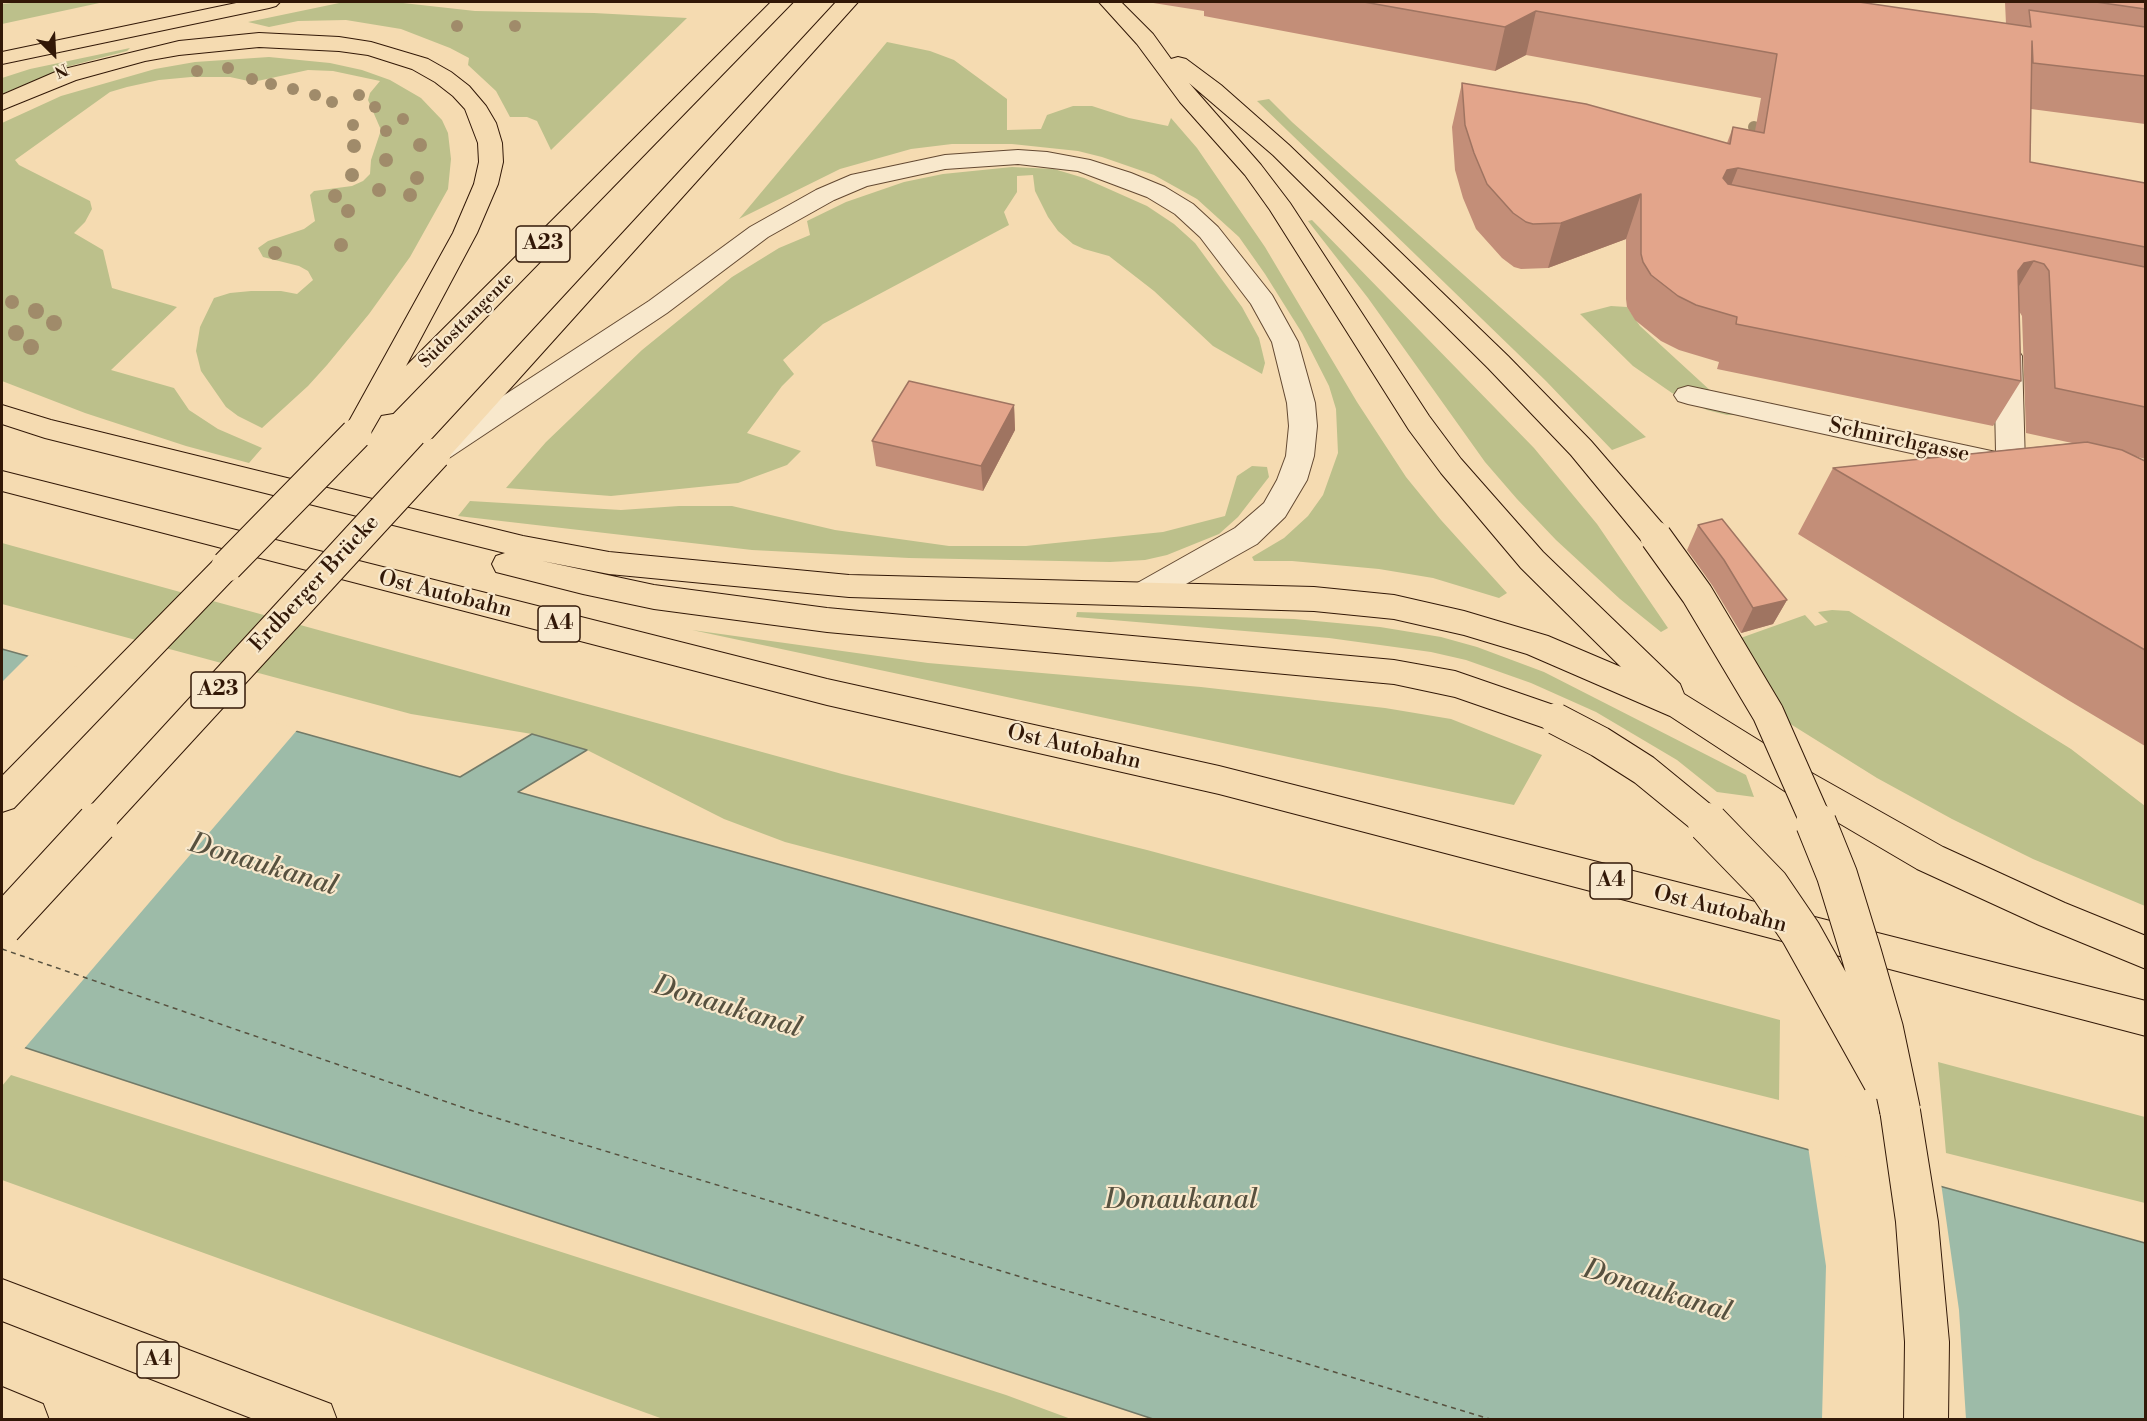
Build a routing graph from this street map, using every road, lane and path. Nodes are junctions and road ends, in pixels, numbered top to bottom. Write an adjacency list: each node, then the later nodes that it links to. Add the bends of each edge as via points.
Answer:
1 (176, 2): 6 (highway)
2 (269, 2): 7 (highway)
3 (783, 2): 13 (highway, Südosttangente / A23)
4 (847, 2): 15 (highway, A23)
5 (1110, 2): 8 (highway)
6 (2, 38)
7 (2, 58)
8 (1201, 94): 18 (highway, via 1459,476 1532,560); 23 (highway, bridge, via 1281,150 1498,362 1581,448 1656,537 1697,594 1768,713 1837,875 1883,1029)
9 (2, 103): 13 (highway, via 68,75 143,55 259,40 339,44 379,51 420,64 461,91 475,106 490,143 486,184 465,233)
10 (2007, 328): 11 (lane, Schnirchgasse, via 2022,467)
11 (1688, 396)
12 (2, 414): 17 (highway, via 523,547 609,563 849,586)
13 (356, 434): 19 (highway, A23, bridge)
14 (2, 438): 23 (highway, bridge, via 583,583 654,597 919,630 1337,665 1455,684 1509,701 1556,719 1644,770 1730,843 1769,886 1801,933)
15 (435, 454): 17 (lane, via 658,307 740,246 825,195 860,180 945,162 1018,157 1082,165 1156,192 1184,209 1209,232 1263,302 1294,369 1301,403 1300,456 1275,510 1246,536); 20 (highway, Erdberger Brücke / A23, bridge)
16 (2, 481): 22 (highway, Ost Autobahn / A4, via 827,693 1219,780)
17 (1143, 594): 18 (highway, via 1314,599 1394,607 1537,645)
18 (1682, 707): 21 (highway, via 1798,782 1930,858)
19 (2, 798)
20 (2, 926)
21 (2145, 953)
22 (2145, 1019)
23 (1900, 1110): 28 (highway, via 1917,1222 1926,1342)
24 (2, 1300): 27 (highway, A4)
25 (2, 1409): 26 (highway)
26 (27, 1419)
27 (315, 1419)
28 (1926, 1419)

